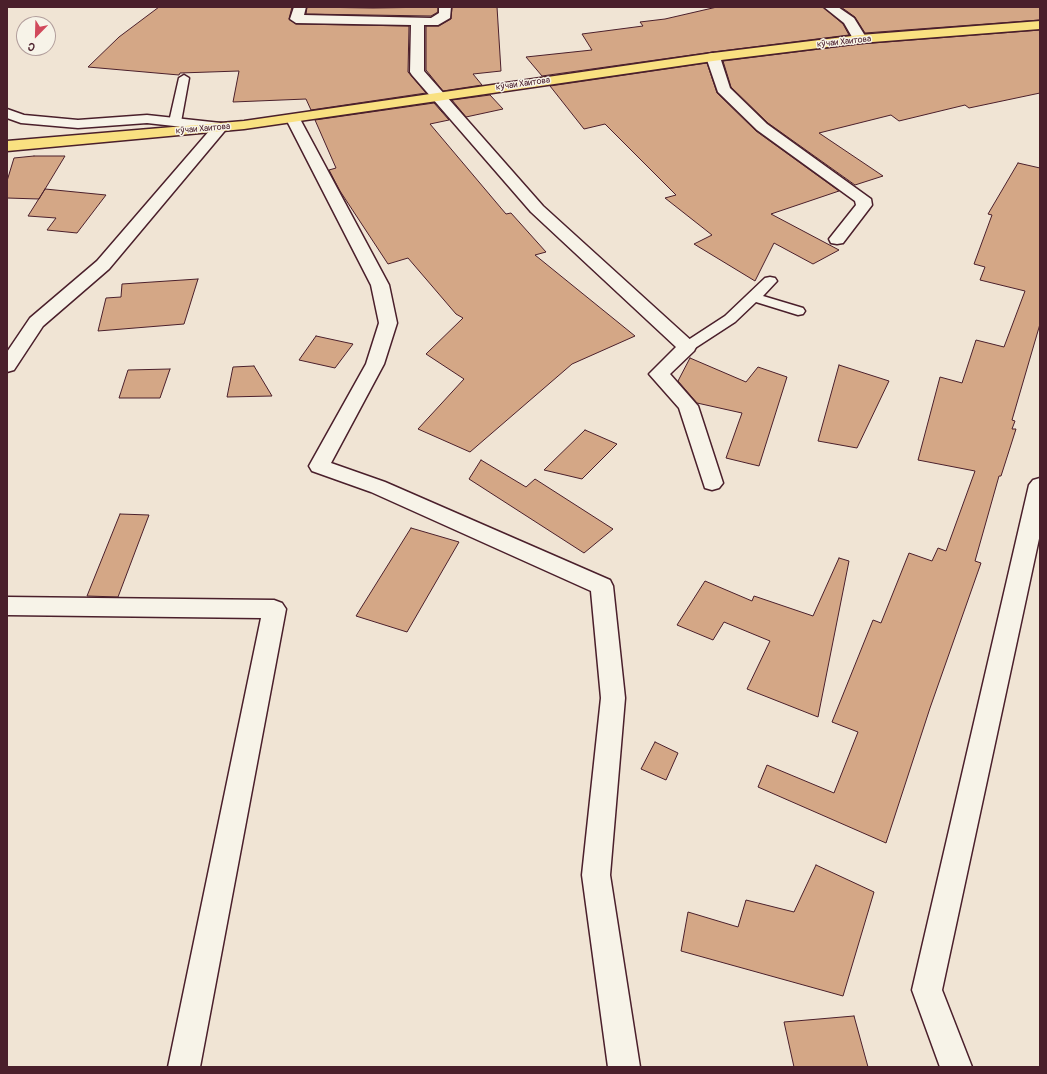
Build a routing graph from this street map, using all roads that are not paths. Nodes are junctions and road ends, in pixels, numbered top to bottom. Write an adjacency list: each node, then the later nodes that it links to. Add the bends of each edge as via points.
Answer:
1 (300, 7): 4 (street, via 296,20)
2 (445, 7): 4 (street, via 445,15 433,22)
3 (830, 7): 6 (street, via 849,21)
4 (418, 21): 9 (street, via 417,72)
5 (1040, 25): 6 (main road, кӯчаи Хаитова)
6 (860, 39): 7 (main road, кӯчаи Хаитова)
7 (713, 58): 9 (main road, кӯчаи Хаитова); 15 (street, via 724,89 762,127 863,199 864,205)
8 (184, 78): 12 (lane)
9 (437, 97): 11 (main road, кӯчаи Хаитова); 19 (street, via 537,209)
10 (7, 113): 12 (street, via 21,119 78,124 147,119)
11 (293, 119): 13 (main road, кӯчаи Хаитова); 25 (street, via 380,285 388,323 375,364 318,466 378,487 602,586 613,698 596,875)
12 (175, 122): 13 (street)
13 (221, 127): 14 (main road, кӯчаи Хаитова); 20 (street, via 103,265 36,322)
14 (7, 146)
15 (837, 239)
16 (770, 281): 17 (lane)
17 (753, 297): 18 (lane); 19 (lane, via 730,319)
18 (798, 312)
19 (687, 347): 21 (street, via 659,374 688,406)
20 (7, 366)
21 (712, 483)
22 (1040, 485): 26 (street, via 927,990)
23 (7, 606): 24 (street, via 274,609)
24 (184, 1067)
25 (624, 1067)
26 (956, 1067)

